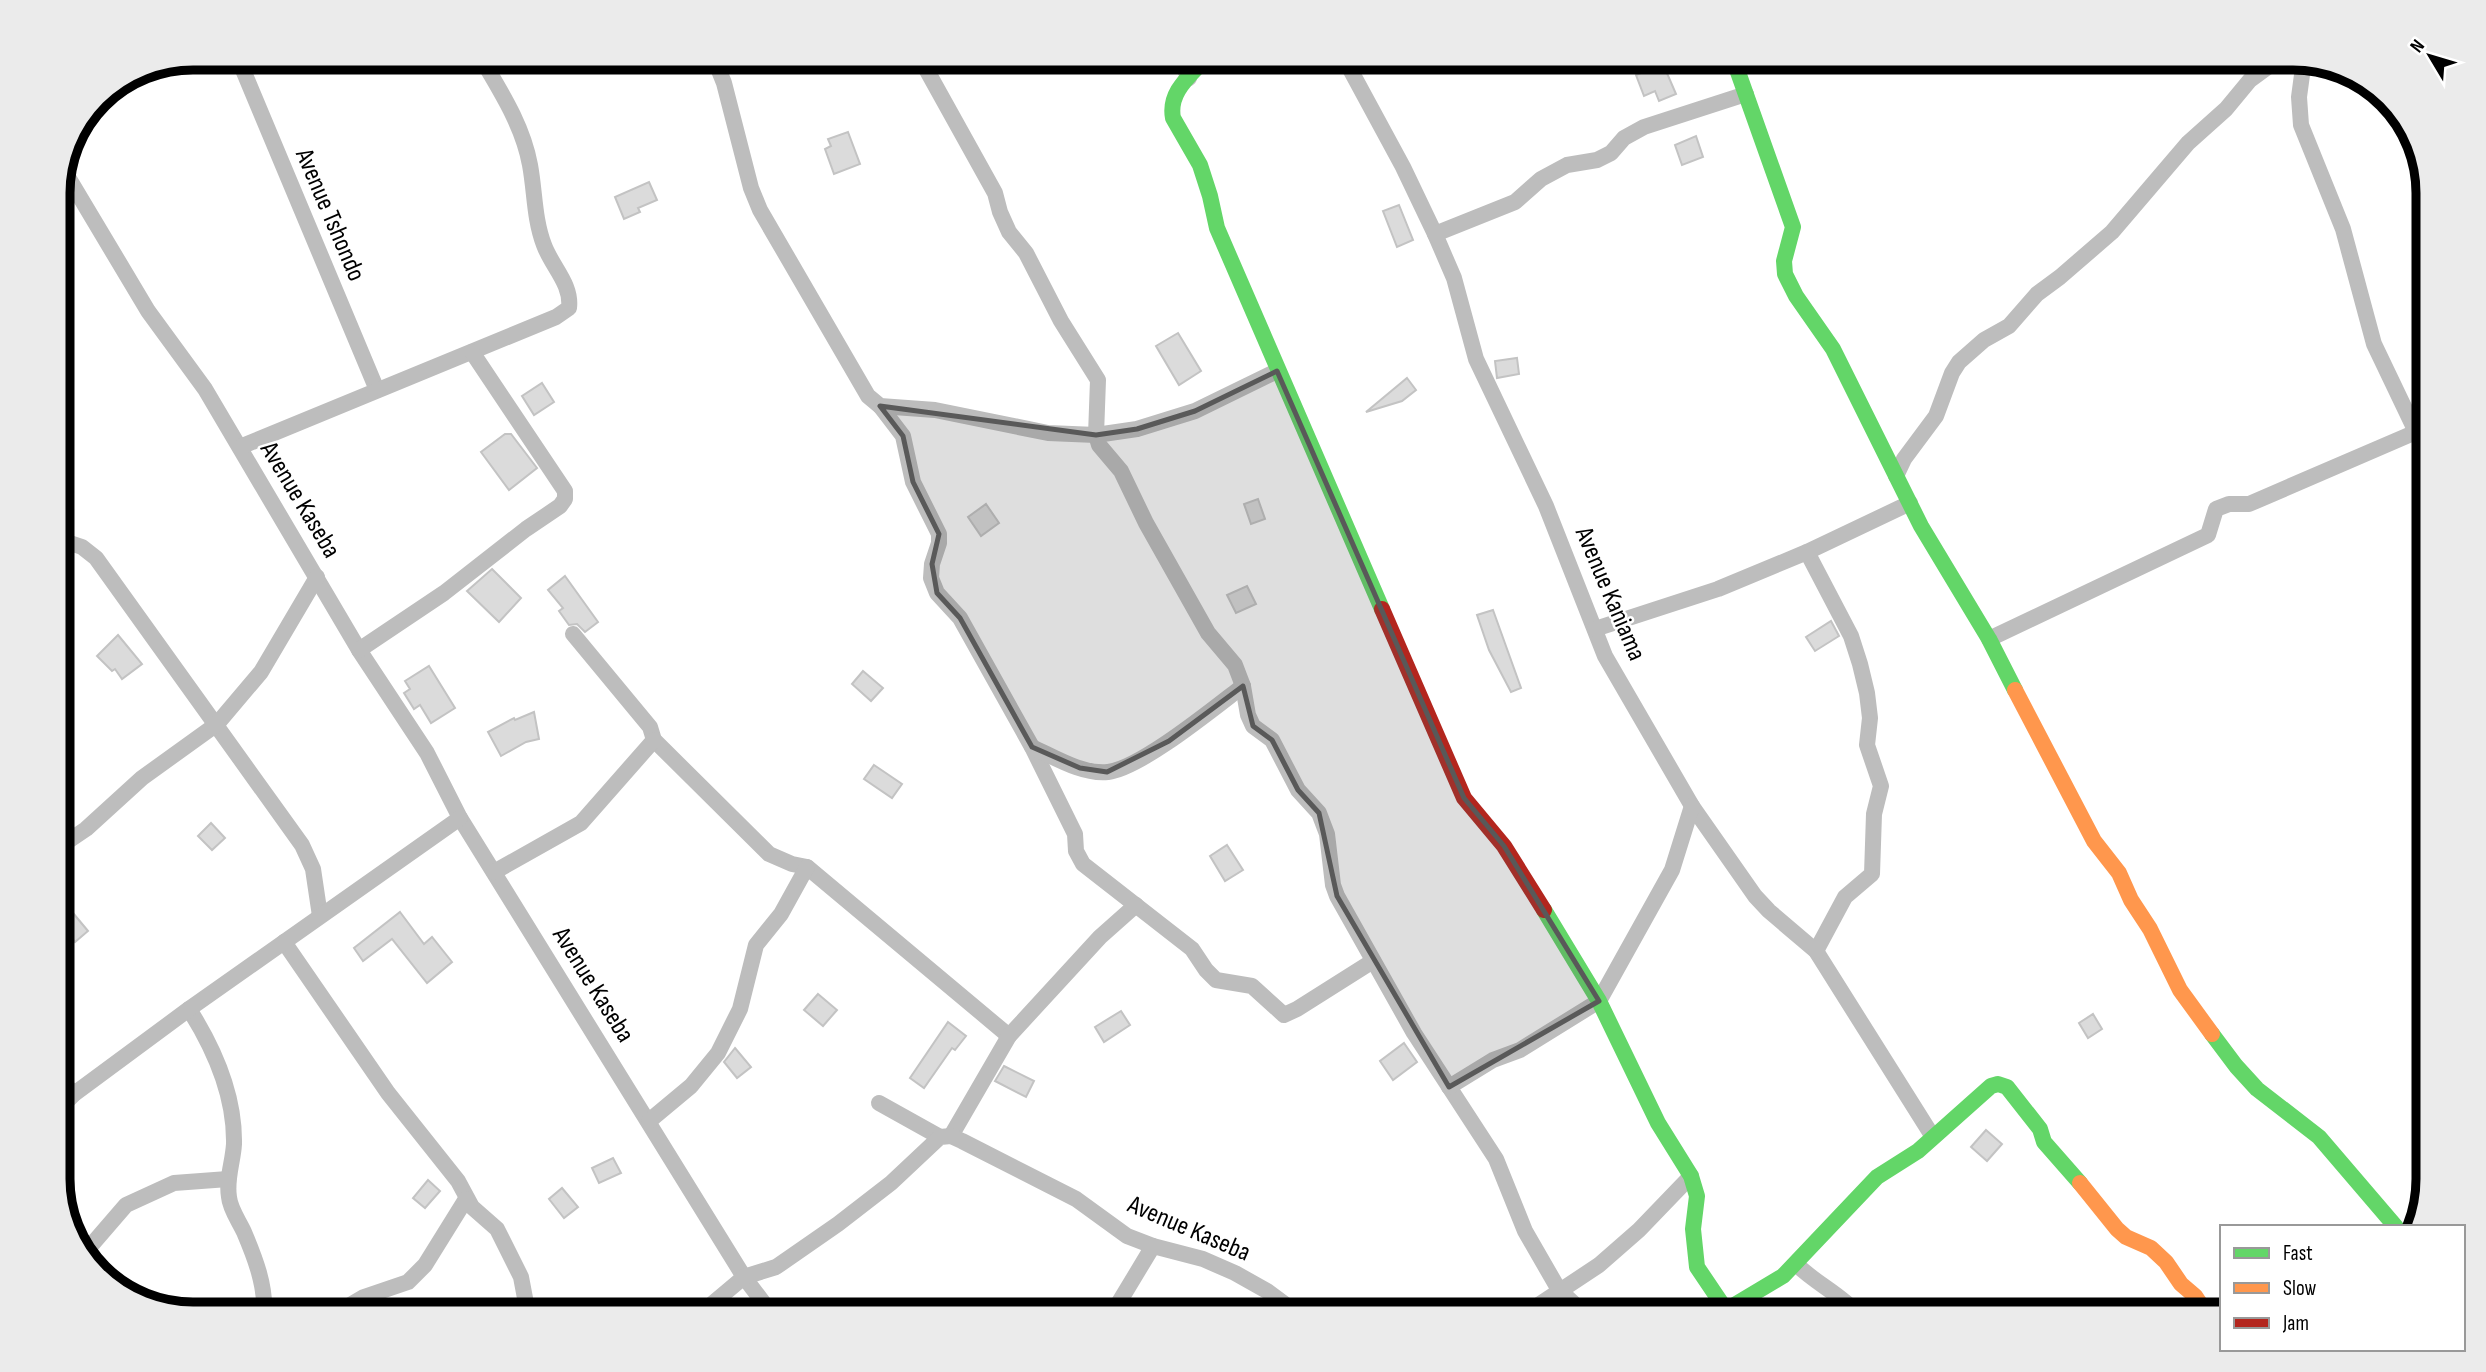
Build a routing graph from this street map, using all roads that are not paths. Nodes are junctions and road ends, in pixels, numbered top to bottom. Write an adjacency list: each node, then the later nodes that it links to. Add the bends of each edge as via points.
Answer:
1 (243, 70): 17 (street, Avenue Tshondo)
2 (488, 70): 15 (street, via 518,123 530,165 537,222 570,295 569,308 556,317)
3 (719, 70): 18 (street, via 760,210 868,396)
4 (926, 70): 20 (street, via 995,193 1009,232 1026,253 1098,380)
5 (1185, 70): 11 (street)
6 (1196, 70): 11 (street)
7 (1351, 70): 14 (street, Avenue Kaniama)
8 (1737, 70): 12 (street)
9 (2264, 70): 22 (street, via 2188,143 2112,232 2037,294 2009,326 1959,362 1936,416)
10 (2303, 71): 19 (street, via 2301,125 2343,229 2374,344)
11 (1189, 78): 16 (street, via 1176,94 1171,113 1199,162 1217,228)
12 (1746, 94): 14 (street, via 1644,127 1624,138 1611,153 1567,165 1541,179 1515,202); 22 (street, via 1793,227 1784,261 1786,274 1833,349)
13 (70, 181): 21 (street, Avenue Kaseba, via 148,311 205,389)
14 (1435, 234): 27 (street, Avenue Kaniama, via 1454,278 1475,359 1546,506)
15 (472, 352): 17 (street); 30 (street, via 565,491 565,499 444,593)
16 (1277, 371): 20 (street, via 1195,411 1138,429); 45 (street, via 1464,798 1504,846)
17 (377, 390): 21 (street)
18 (880, 406): 20 (street, via 935,411 1048,433); 34 (street, via 903,436 913,482 939,534 931,578 937,593 960,618)
19 (2416, 432): 29 (street, via 2249,504 2216,509 2208,535)
20 (1096, 435): 31 (street, via 1121,471 1208,633 1236,665)
21 (240, 447): 26 (street, Avenue Kaseba)
22 (1896, 476): 23 (street)
23 (1910, 503): 25 (street); 29 (street)
24 (70, 543): 32 (street, via 96,558)
25 (1807, 552): 27 (street, via 1718,589); 43 (street, via 1851,636 1860,664 1870,718 1867,745 1881,786 1874,814 1872,874 1845,897)
26 (317, 578): 30 (street, Avenue Kaseba); 32 (street, via 261,673)
27 (1595, 629): 35 (street, Avenue Kaniama, via 1605,656)
28 (573, 634): 33 (street, via 650,727)
29 (1989, 639): 59 (street, via 2094,841 2119,873 2180,990 2236,1066 2257,1089 2319,1137)
30 (359, 650): 36 (street, Avenue Kaseba, via 428,753)
31 (1243, 686): 34 (street, via 1169,741 1130,765 1107,772 1080,768); 44 (street, via 1253,726 1272,740 1298,790 1319,813 1337,896)
32 (217, 724): 37 (street, via 142,778); 41 (street, via 302,845 313,870)
33 (654, 740): 38 (street, via 769,854); 39 (street, via 581,823)
34 (1032, 747): 40 (street, via 1075,834 1083,864)
35 (1692, 806): 43 (street, Avenue Kaniama, via 1755,896); 45 (street, via 1672,870)
36 (460, 818): 39 (street, Avenue Kaseba); 41 (street)
37 (70, 840)
38 (807, 867): 47 (street); 53 (street, via 781,914 756,945 740,1009 718,1053 691,1086)
39 (494, 872): 53 (street, Avenue Kaseba)
40 (1136, 905): 44 (street, via 1192,949 1216,980 1252,986 1284,1015); 47 (street, via 1100,937)
41 (320, 916): 42 (street)
42 (284, 942): 46 (street); 58 (street)
43 (1816, 951): 55 (street, Avenue Kaniama)
44 (1373, 961): 48 (street)
45 (1599, 1001): 48 (street); 56 (street, via 1658,1123)
46 (189, 1009): 50 (street); 57 (street, via 210,1042 233,1108 234,1147)
47 (1009, 1036): 54 (street)
48 (1449, 1087): 64 (street, via 1496,1159 1525,1231)
49 (70, 1090): 50 (street)
50 (74, 1094): 51 (street)
51 (70, 1098)
52 (879, 1103): 54 (street, Avenue Kaseba)
53 (649, 1121): 63 (street, Avenue Kaseba)
54 (945, 1136): 61 (street, Avenue Kaseba, via 1076,1199 1127,1236); 63 (street, via 793,1257)
55 (1933, 1137): 62 (street, via 1877,1177); 77 (street, via 1992,1086 2007,1087 2040,1129 2043,1142 2117,1228 2151,1248)
56 (1691, 1176): 64 (street, via 1599,1265); 74 (street, via 1697,1196 1693,1229 1697,1267)
57 (228, 1179): 60 (street, via 174,1183 126,1205); 65 (street, via 229,1200 263,1285)
58 (466, 1199): 66 (street, via 425,1265 408,1282); 67 (street, via 497,1229 521,1277)
59 (2394, 1225)
60 (91, 1246)
61 (1153, 1246): 70 (street); 71 (street, Avenue Kaseba, via 1203,1259)
62 (1796, 1264): 75 (street); 76 (street)
63 (744, 1277): 68 (street); 69 (street, Avenue Kaseba)
64 (1559, 1290): 72 (street); 73 (street)
65 (264, 1302)
66 (355, 1302)
67 (526, 1302)
68 (714, 1302)
69 (763, 1302)
70 (1119, 1302)
71 (1282, 1302)
72 (1542, 1302)
73 (1572, 1302)
74 (1717, 1302)
75 (1740, 1302)
76 (1846, 1302)
77 (2199, 1302)

